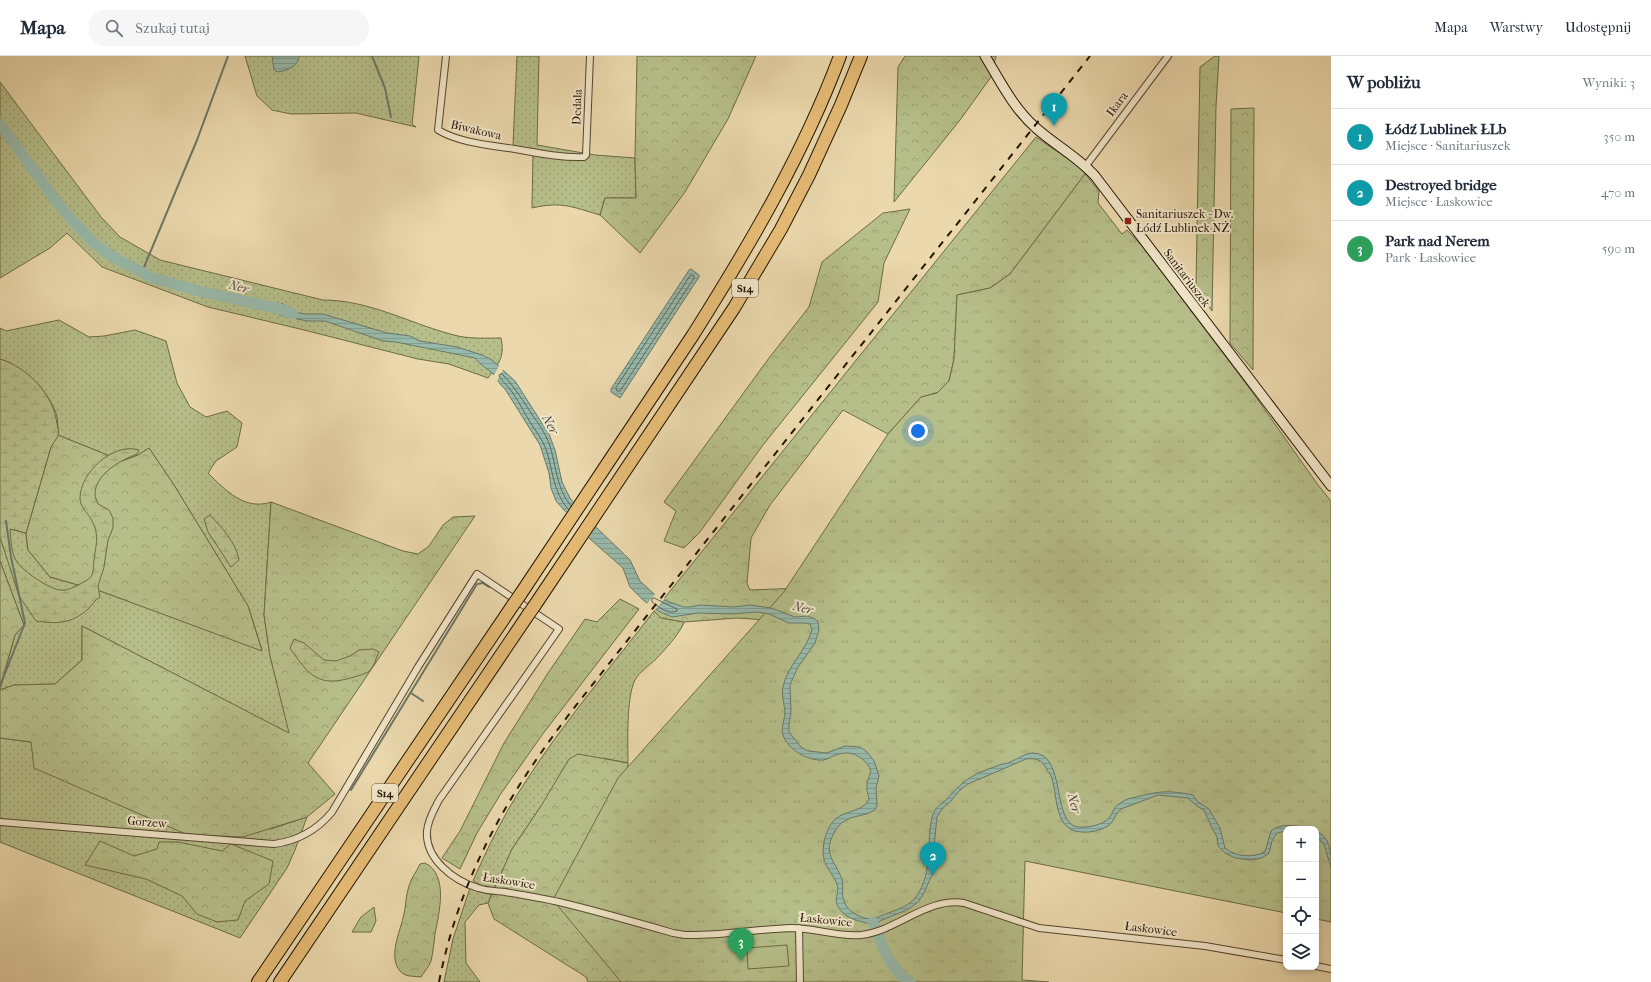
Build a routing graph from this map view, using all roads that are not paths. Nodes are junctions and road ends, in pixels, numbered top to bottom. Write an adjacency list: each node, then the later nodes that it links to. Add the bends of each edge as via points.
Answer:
1 (446, 56): 7 (street, Biwakowa, via 438,130 447,136 490,145 567,158)
2 (590, 56): 7 (street, Dedala, via 587,147)
3 (840, 56): 16 (highway, S14, via 797,153 761,223 726,282 654,395)
4 (861, 56): 17 (highway, S14, via 812,168 781,229 734,308)
5 (985, 56): 8 (street, Sanitariuszek, via 1024,117)
6 (1168, 56): 8 (street, Ikara)
7 (584, 157)
8 (1085, 167): 9 (street, Sanitariuszek)
9 (1331, 486)
10 (0, 822): 11 (street, Gorzew, via 274,844 292,840 316,828 332,812 477,574 559,628 439,800 430,816)
11 (428, 840): 12 (street, Łaskowice, via 437,861 450,874 464,883 481,889 592,909 685,935)
12 (799, 928): 13 (street, Łaskowice, via 845,935 866,934 884,929 939,904 958,902 1039,928 1198,946); 18 (street)
13 (1283, 960)
14 (1319, 967): 15 (street)
15 (1331, 969)
16 (258, 982)
17 (280, 982)
18 (800, 982)

